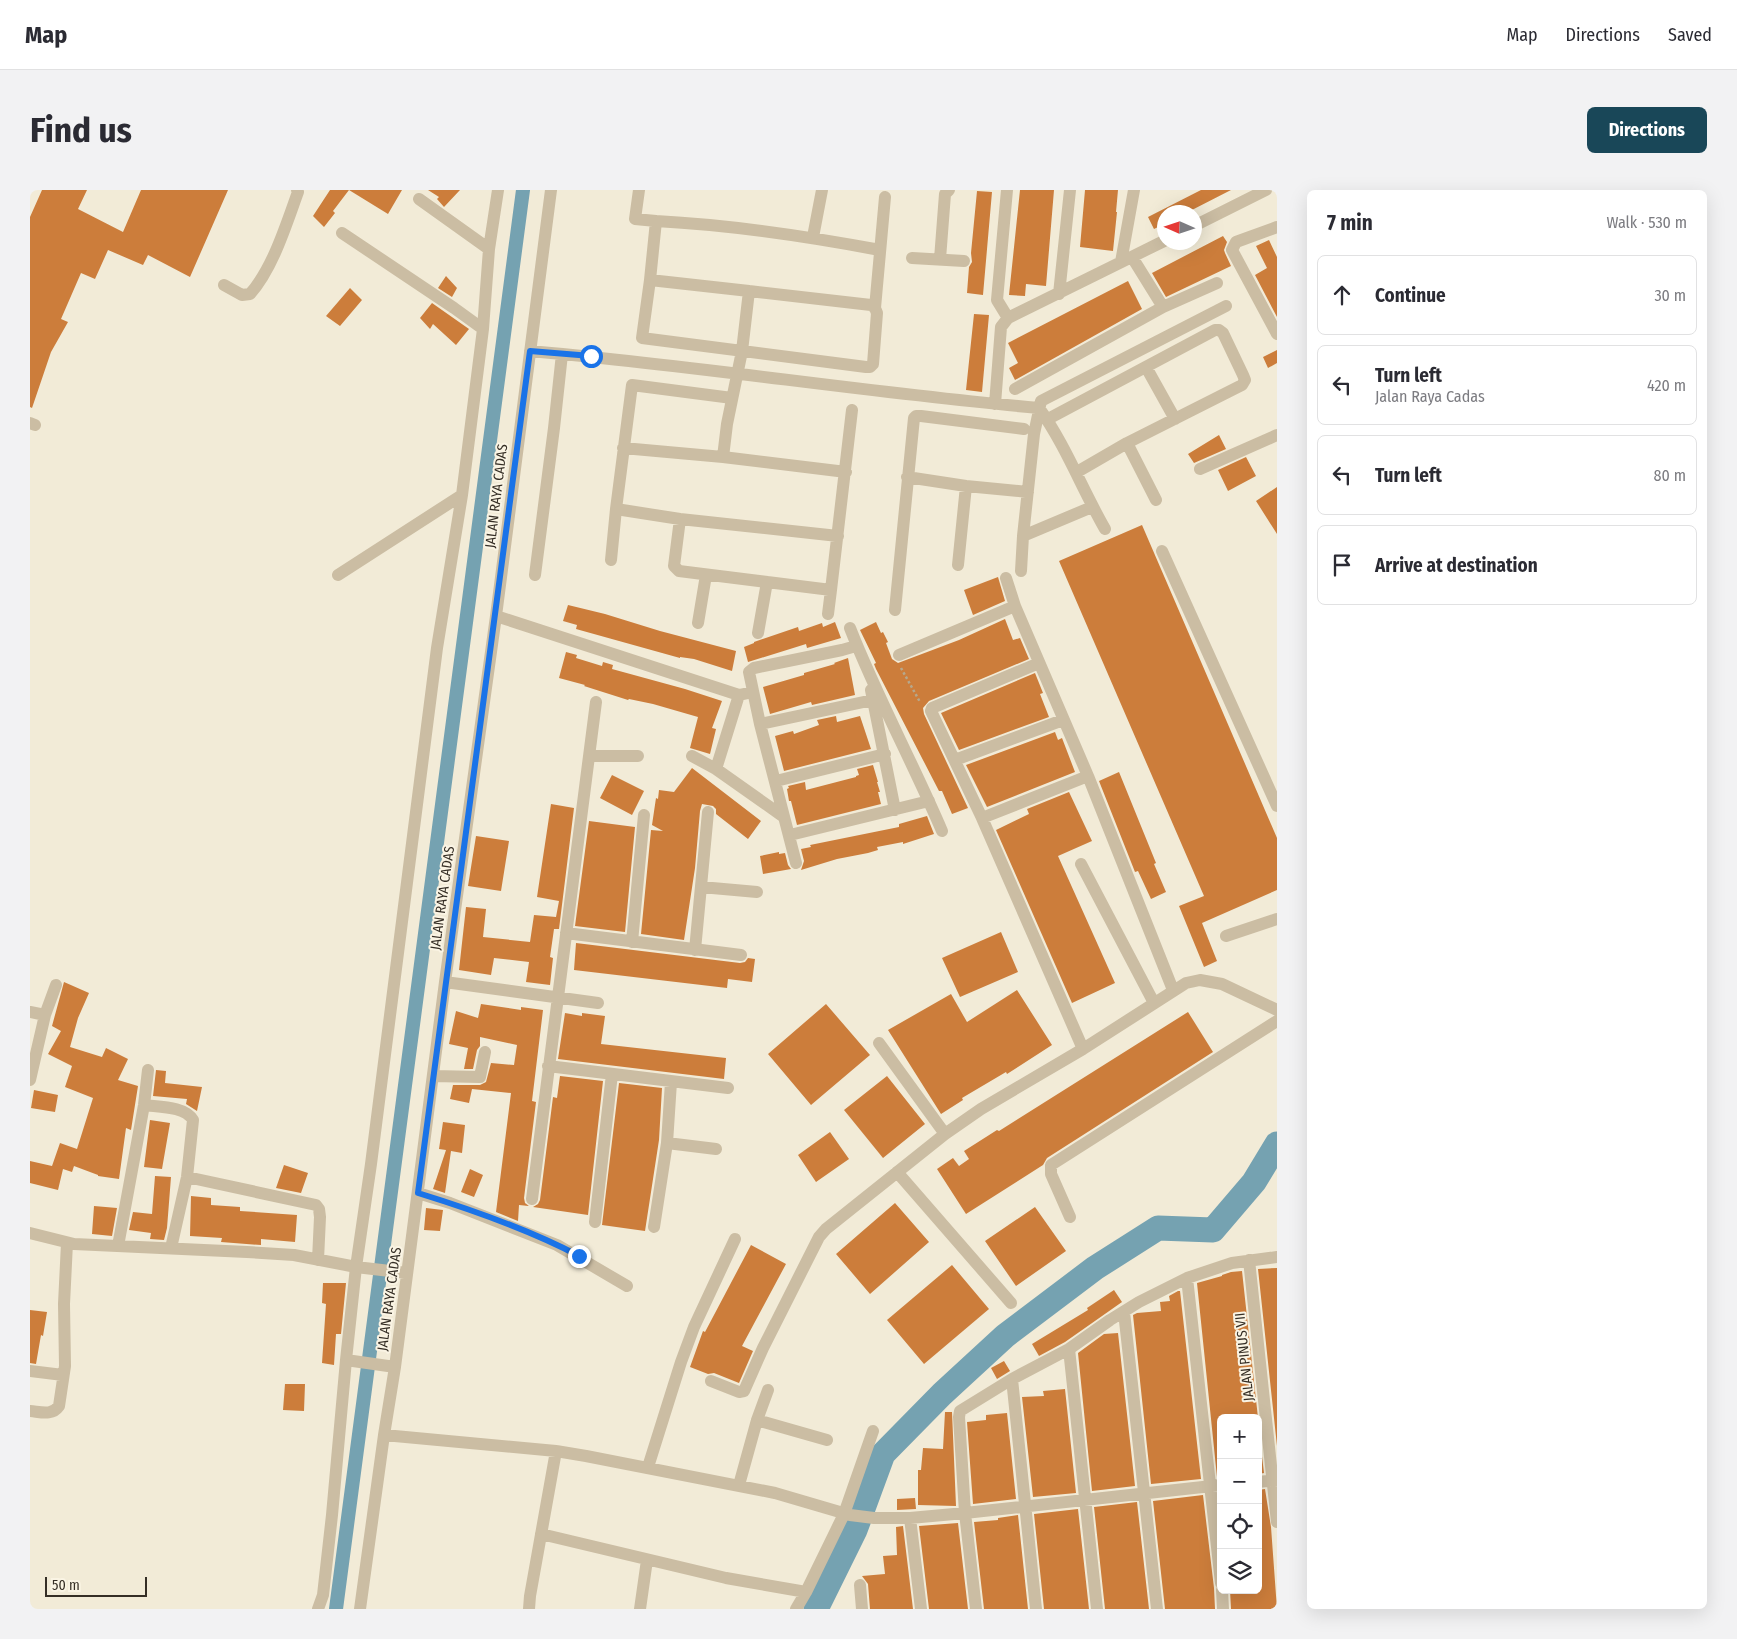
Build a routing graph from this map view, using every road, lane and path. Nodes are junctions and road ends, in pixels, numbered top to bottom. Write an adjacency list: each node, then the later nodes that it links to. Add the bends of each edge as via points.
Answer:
1 (297, 190): 27 (street, via 281,240 256,287 250,294 242,295)
2 (498, 190): 19 (street)
3 (551, 190): 36 (street, JALAN RAYA CADAS)
4 (639, 190): 13 (street, via 635,219)
5 (822, 190): 17 (street)
6 (949, 190): 22 (street, via 945,194)
7 (1007, 190): 33 (street, via 997,300)
8 (1070, 190): 29 (street)
9 (1134, 190): 24 (street)
10 (1266, 190): 14 (street)
11 (885, 197): 20 (street)
12 (419, 199): 19 (street)
13 (656, 221): 17 (street); 25 (street)
14 (1202, 222)
15 (1277, 227): 35 (street, via 1236,242 1232,250)
16 (342, 233): 34 (street)
17 (814, 237): 20 (street)
18 (1157, 245): 24 (street)
19 (490, 249): 34 (street)
20 (880, 250): 32 (street)
21 (912, 258): 22 (street)
22 (940, 260): 23 (street)
23 (964, 260)
24 (1127, 260): 29 (street); 31 (street)
25 (650, 280): 28 (street); 37 (street, via 642,338)
26 (1217, 283): 31 (street)
27 (224, 285)
28 (749, 291): 32 (street); 37 (street)
29 (1059, 294): 33 (street)
30 (1226, 306): 44 (street, via 1041,402)
31 (1163, 307): 41 (street)
32 (875, 308): 37 (street, via 873,364 870,367)
33 (1008, 318): 43 (street, via 1001,327)
34 (483, 330): 59 (street)
35 (1277, 334)
36 (530, 351): 38 (street); 80 (street, JALAN RAYA CADAS)
37 (742, 351): 40 (street)
38 (562, 354): 40 (street); 73 (street)
39 (1146, 367): 46 (street); 46 (street, via 1214,330 1223,333 1245,380 1242,385); 47 (street)
40 (738, 375): 42 (street); 43 (street)
41 (1015, 389)
42 (732, 398): 51 (street, via 632,385); 52 (street)
43 (995, 404): 44 (street)
44 (1040, 408): 47 (street); 58 (street)
45 (852, 410): 54 (street)
46 (1175, 419): 50 (street)
47 (1048, 420): 55 (street)
48 (1024, 429): 56 (street, via 916,416)
49 (1277, 435): 53 (street)
50 (1127, 443): 55 (street); 60 (street)
51 (623, 448): 52 (street); 62 (street)
52 (724, 457): 54 (street)
53 (1200, 469)
54 (846, 472): 65 (street)
55 (1077, 472): 61 (street)
56 (907, 477): 57 (street); 78 (street)
57 (966, 486): 58 (street); 69 (street)
58 (1028, 492): 66 (street)
59 (462, 495): 71 (street); 161 (street, via 437,648)
60 (1156, 500)
61 (1092, 507): 64 (street); 66 (street)
62 (616, 509): 63 (street); 68 (street)
63 (680, 519): 65 (street); 72 (street, via 674,566 679,571)
64 (1105, 529)
65 (838, 536): 76 (street)
66 (1023, 536): 70 (street)
67 (1162, 551): 104 (street)
68 (611, 560)
69 (958, 565)
70 (1021, 571)
71 (338, 575)
72 (706, 575): 75 (street); 81 (street)
73 (535, 576)
74 (1006, 578): 77 (street)
75 (767, 582): 76 (street); 83 (street)
76 (831, 590): 79 (street)
77 (1015, 606): 85 (street); 86 (street)
78 (895, 610)
79 (828, 614)
80 (496, 616): 89 (street); 122 (street, JALAN RAYA CADAS)
81 (698, 623)
82 (850, 628): 84 (street)
83 (758, 633)
84 (856, 646): 87 (street); 88 (street, via 754,668 749,672)
85 (899, 655): 92 (path, via 898,663 923,706)
86 (1039, 662): 92 (street); 93 (street)
87 (868, 674): 90 (street); 103 (street)
88 (753, 692): 89 (street); 94 (street)
89 (739, 695): 100 (street)
90 (873, 700): 94 (street); 95 (street)
91 (596, 702): 96 (street)
92 (931, 710): 99 (street)
93 (1063, 720): 99 (street); 101 (street)
94 (760, 724): 102 (street)
95 (885, 754): 102 (street); 105 (street)
96 (589, 756): 97 (street); 117 (street)
97 (638, 756)
98 (692, 756): 100 (street)
99 (955, 760): 109 (street)
100 (716, 769): 108 (street)
101 (1088, 776): 109 (street); 124 (street)
102 (776, 781): 108 (street)
103 (929, 801): 105 (street); 110 (street)
104 (1277, 806)
105 (895, 810): 111 (street)
106 (708, 812): 114 (street)
107 (644, 816): 119 (street)
108 (784, 817): 111 (street)
109 (982, 818): 133 (street)
110 (942, 831)
111 (790, 835): 112 (street)
112 (796, 863)
113 (1081, 864): 127 (street)
114 (701, 887): 115 (street); 120 (street)
115 (758, 892)
116 (1277, 920): 118 (street)
117 (566, 933): 119 (street); 125 (street)
118 (1226, 936)
119 (632, 942): 120 (street)
120 (695, 950): 121 (street)
121 (742, 956)
122 (445, 982): 125 (street); 138 (street, JALAN RAYA CADAS)
123 (56, 985): 130 (street)
124 (1173, 990): 127 (street); 128 (street, via 1200,980 1222,984)
125 (557, 998): 126 (street); 135 (street)
126 (598, 1003)
127 (1154, 1003): 133 (street)
128 (1277, 1010)
129 (30, 1012): 130 (street)
130 (44, 1015): 139 (street)
131 (1277, 1021): 150 (street, via 1051,1165 1051,1174)
132 (879, 1043): 143 (street)
133 (1082, 1049): 143 (street)
134 (485, 1052): 138 (street, via 480,1077)
135 (548, 1066): 137 (street); 149 (street)
136 (148, 1070): 142 (street)
137 (612, 1074): 140 (street); 151 (street)
138 (433, 1076): 148 (street, JALAN RAYA CADAS)
139 (30, 1080)
140 (671, 1082): 141 (street); 144 (street)
141 (728, 1088)
142 (144, 1105): 147 (street, via 179,1110 192,1118); 156 (street)
143 (945, 1134): 146 (street)
144 (667, 1143): 145 (street); 152 (street)
145 (716, 1149)
146 (897, 1172): 165 (street); 173 (street, via 818,1237 744,1391)
147 (187, 1177): 157 (street); 159 (street, via 316,1204 320,1216)
148 (418, 1193): 162 (street, JALAN RAYA CADAS); 164 (street, via 557,1244)
149 (532, 1199)
150 (1070, 1217)
151 (594, 1222)
152 (654, 1227)
153 (30, 1233): 155 (street)
154 (735, 1239): 181 (street, via 694,1327)
155 (67, 1243): 156 (street); 171 (street)
156 (118, 1246): 157 (street)
157 (171, 1248): 159 (street, via 294,1255)
158 (1277, 1257): 160 (street)
159 (318, 1260): 161 (street)
160 (1249, 1260): 163 (street); 182 (street, JALAN PINUS VII)
161 (358, 1267): 162 (street); 168 (street)
162 (405, 1272): 169 (street, JALAN RAYA CADAS)
163 (1187, 1278): 166 (street); 185 (street)
164 (627, 1286)
165 (1011, 1303)
166 (1124, 1312): 167 (street); 186 (street)
167 (1069, 1348): 172 (street); 187 (street)
168 (347, 1360): 169 (street); 199 (street, via 323,1595)
169 (392, 1366): 178 (street, JALAN RAYA CADAS)
170 (30, 1371): 171 (street)
171 (64, 1375): 175 (street, via 56,1410 50,1413)
172 (1012, 1379): 188 (street); 189 (street, via 960,1413)
173 (711, 1381)
174 (768, 1390): 176 (street)
175 (30, 1411)
176 (757, 1420): 179 (street); 184 (street)
177 (874, 1431): 190 (street)
178 (384, 1435): 180 (street); 200 (street, JALAN RAYA CADAS)
179 (827, 1440)
180 (556, 1451): 181 (street); 193 (street)
181 (648, 1467): 184 (street)
182 (1275, 1480): 183 (street); 192 (street, JALAN PINUS VII)
183 (1262, 1482)
184 (739, 1485): 190 (street)
185 (1216, 1486): 186 (street); 194 (street)
186 (1145, 1495): 187 (street); 209 (street)
187 (1086, 1500): 188 (street); 208 (street)
188 (1025, 1507): 189 (street); 207 (street)
189 (965, 1513): 191 (street); 206 (street)
190 (847, 1514): 191 (street); 197 (street)
191 (910, 1518): 205 (street)
192 (1277, 1522)
193 (541, 1534): 195 (street); 201 (street)
194 (1219, 1549)
195 (647, 1560): 197 (street); 202 (street)
196 (860, 1585): 204 (street)
197 (806, 1592): 203 (street)
198 (1222, 1594): 210 (street)
199 (318, 1609)
200 (360, 1609)
201 (529, 1609)
202 (640, 1609)
203 (796, 1609)
204 (862, 1609)
205 (921, 1609)
206 (976, 1609)
207 (1036, 1609)
208 (1097, 1609)
209 (1157, 1609)
210 (1224, 1609)

